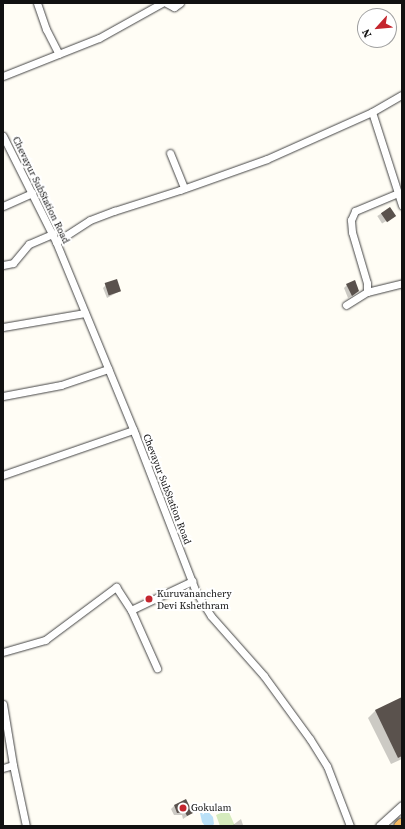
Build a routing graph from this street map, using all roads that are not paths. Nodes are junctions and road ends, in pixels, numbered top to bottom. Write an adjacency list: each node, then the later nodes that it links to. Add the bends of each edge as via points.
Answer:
1 (37, 3): 5 (street, via 46,29)
2 (162, 3): 5 (street, via 99,38)
3 (166, 3): 4 (street, via 174,7)
4 (180, 3)
5 (59, 54): 6 (street)
6 (3, 76)
7 (402, 95): 8 (street)
8 (372, 112): 11 (street, via 267,159); 12 (street)
9 (3, 136): 13 (street, Chevayur SubStation Road)
10 (170, 152): 11 (street)
11 (184, 187): 17 (street, via 90,220)
12 (398, 193): 14 (street); 20 (street, via 355,211 351,220)
13 (32, 194): 15 (street); 16 (street, Chevayur SubStation Road)
14 (402, 205)
15 (3, 206)
16 (53, 234): 17 (street, Chevayur SubStation Road); 18 (street, via 29,244 13,263)
17 (56, 242): 22 (street, Chevayur SubStation Road)
18 (3, 265)
19 (402, 283): 20 (street)
20 (367, 292): 21 (street)
21 (346, 305)
22 (85, 313): 23 (street); 24 (street, Chevayur SubStation Road)
23 (3, 327)
24 (108, 369): 25 (street, via 62,385); 26 (street, Chevayur SubStation Road)
25 (3, 396)
26 (133, 430): 27 (street); 28 (street, Chevayur SubStation Road)
27 (3, 476)
28 (192, 581): 29 (street); 38 (street, Chevayur SubStation Road, via 211,616 264,676 310,739 327,766)
29 (131, 610): 30 (street, via 116,587 44,640); 31 (street)
30 (3, 652)
31 (158, 668)
32 (3, 704): 33 (street)
33 (13, 766): 34 (street); 37 (street)
34 (3, 768)
35 (402, 806): 39 (street)
36 (402, 823): 40 (highway)
37 (26, 826)
38 (350, 826)
39 (380, 826)
40 (399, 826)

